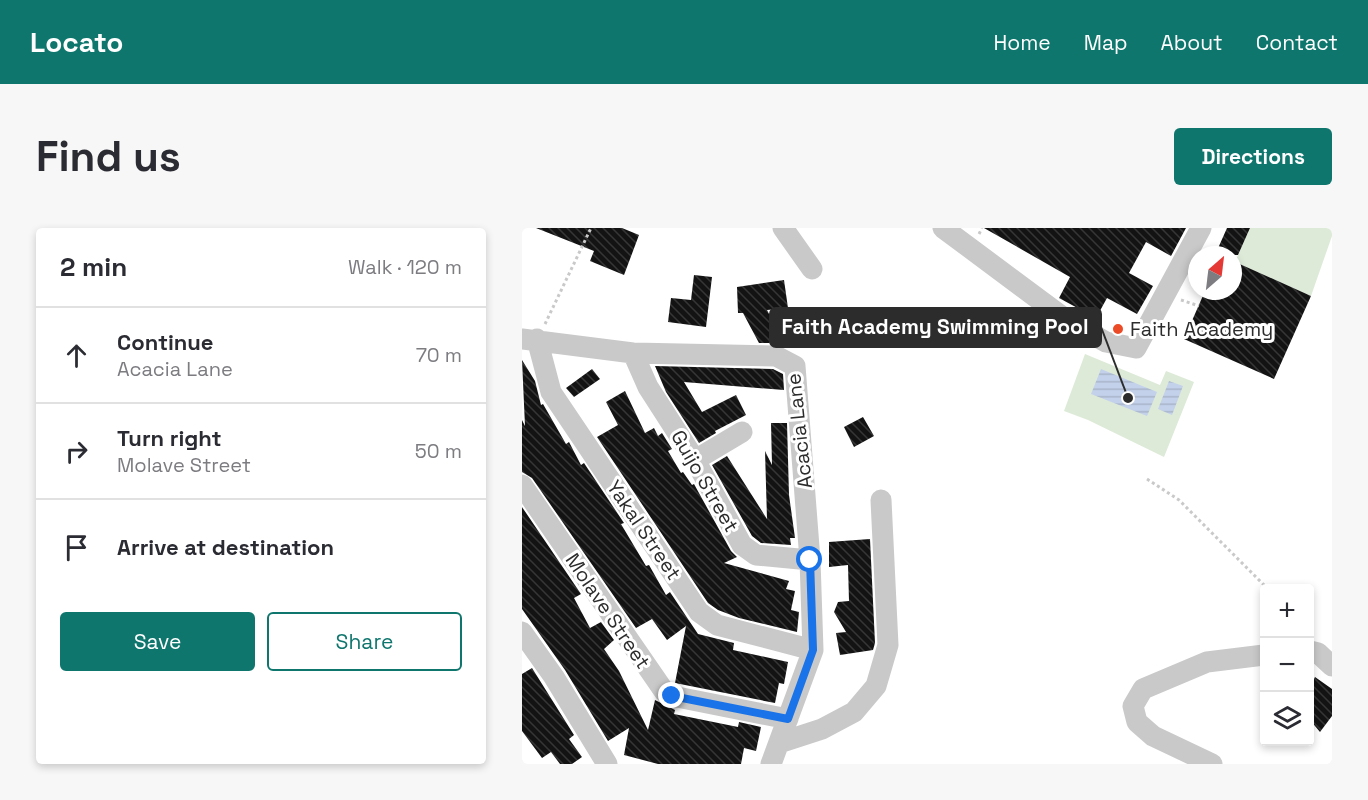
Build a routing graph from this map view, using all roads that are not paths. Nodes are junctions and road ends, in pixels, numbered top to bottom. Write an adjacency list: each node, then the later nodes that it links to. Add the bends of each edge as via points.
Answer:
1 (783, 228): 4 (street)
2 (943, 228): 3 (street, via 1068,321 1106,342 1136,348)
3 (1202, 228)
4 (812, 269)
5 (530, 339): 6 (street, Acacia Lane); 13 (street, Yakal Street, via 551,392 699,612 717,625)
6 (633, 353): 8 (street, Guijo Street, via 648,387); 11 (street, Acacia Lane, via 776,356 795,366)
7 (742, 432): 8 (street)
8 (695, 460): 11 (street, Guijo Street, via 748,552)
9 (522, 485): 17 (street, Molave Street, via 664,691 672,696)
10 (881, 500): 18 (street, via 888,645 876,686 854,712 822,729)
11 (810, 560): 13 (street, Acacia Lane)
12 (522, 632): 19 (street)
13 (813, 650): 17 (street, Acacia Lane)
14 (1314, 652): 16 (street)
15 (1260, 656): 21 (street, via 1207,662 1143,689 1133,706 1137,722 1153,736)
16 (1332, 666)
17 (788, 719): 18 (street, Acacia Lane)
18 (779, 743): 20 (street, Acacia Lane)
19 (607, 764)
20 (771, 764)
21 (1212, 764)

